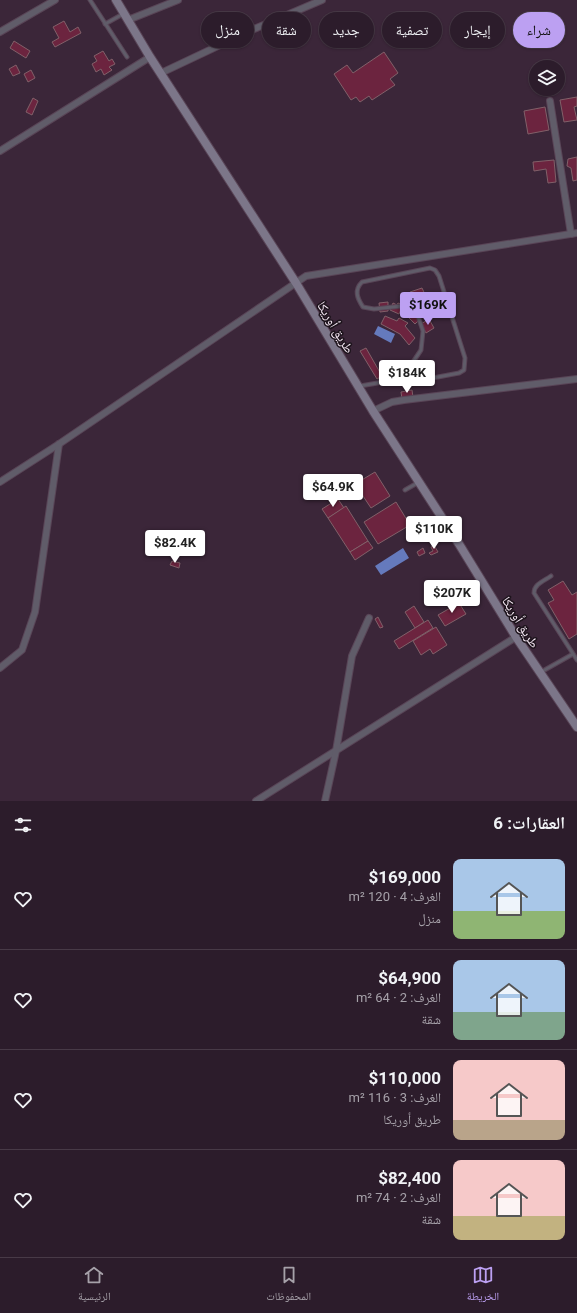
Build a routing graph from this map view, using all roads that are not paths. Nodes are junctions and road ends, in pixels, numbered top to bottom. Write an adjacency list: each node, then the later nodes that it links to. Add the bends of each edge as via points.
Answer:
1 (55, 0): 8 (street)
2 (90, 0): 7 (lane)
3 (116, 0): 6 (street, طريق أوريكا)
4 (178, 0): 6 (street)
5 (322, 0): 11 (street, via 254,28)
6 (126, 16): 7 (lane); 10 (street, طريق أوريكا)
7 (105, 24): 9 (lane)
8 (0, 32)
9 (127, 57)
10 (150, 57): 11 (street, طريق أوريكا); 13 (street)
11 (162, 73): 15 (street, طريق أوريكا)
12 (550, 101): 14 (street)
13 (0, 151)
14 (574, 234): 15 (street, via 306,276)
15 (296, 283): 18 (street, طريق أوريكا); 20 (street)
16 (408, 372): 16 (lane, via 421,350 423,331 418,316 414,311 402,306 374,309 363,307 356,291 362,282 430,268 439,276 465,358 464,370 422,380); 18 (lane, via 395,380)
17 (577, 379): 19 (street, via 404,400 392,402)
18 (358, 386): 19 (street, طريق أوريكا)
19 (373, 411): 22 (street, طريق أوريكا)
20 (59, 444): 21 (street); 29 (street, via 35,612 22,650)
21 (0, 482)
22 (419, 482): 23 (lane); 26 (street, طريق أوريكا)
23 (405, 490)
24 (551, 576): 27 (lane, via 537,585 534,593)
25 (369, 618): 32 (street, via 352,656)
26 (516, 637): 30 (street, طريق أوريكا); 32 (street)
27 (573, 654): 28 (lane); 30 (lane)
28 (577, 660)
29 (0, 668)
30 (540, 673): 31 (street, طريق أوريكا)
31 (577, 727)
32 (336, 751): 33 (street); 34 (street)
33 (256, 801)
34 (325, 801)

